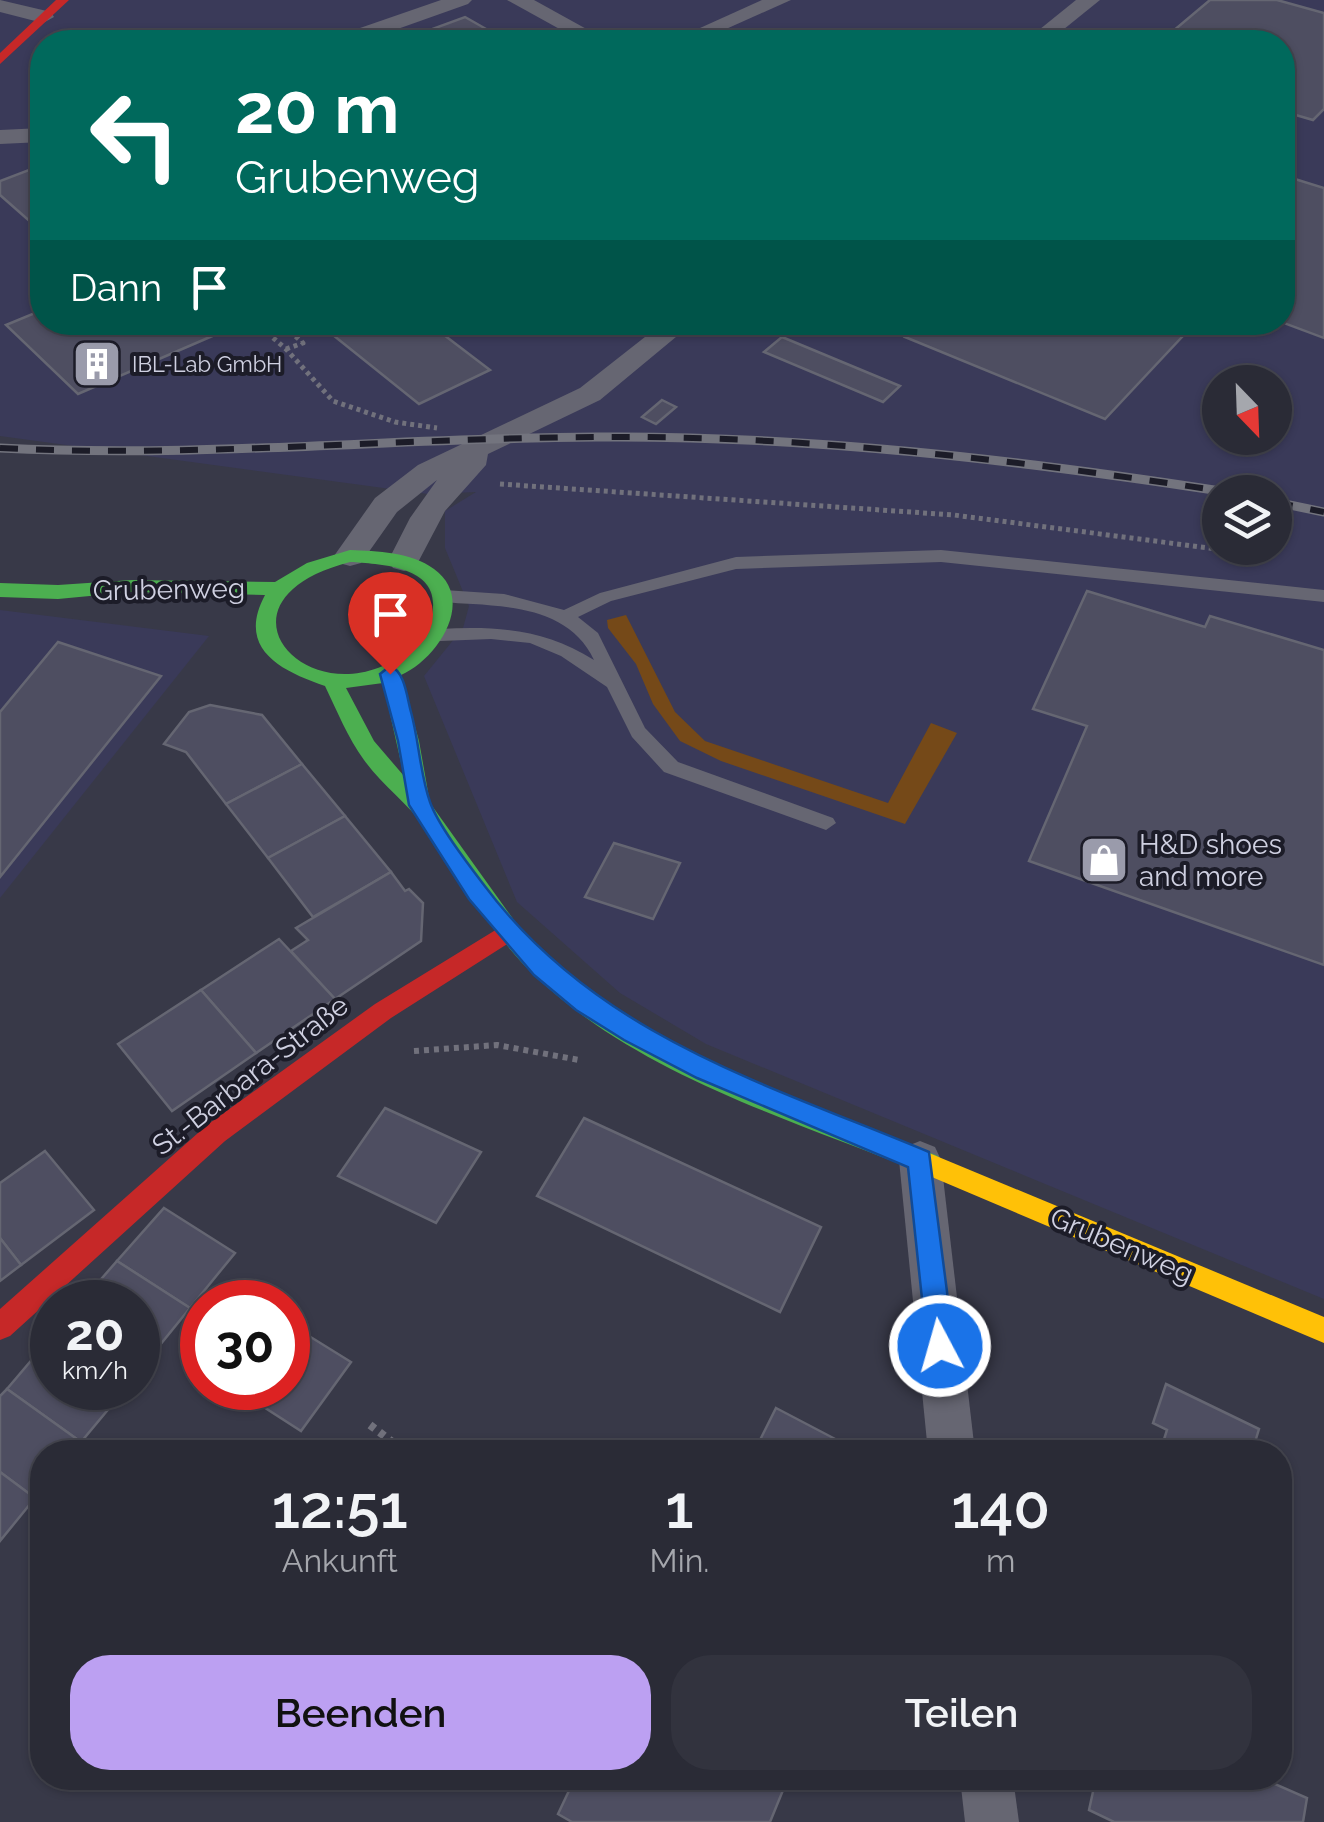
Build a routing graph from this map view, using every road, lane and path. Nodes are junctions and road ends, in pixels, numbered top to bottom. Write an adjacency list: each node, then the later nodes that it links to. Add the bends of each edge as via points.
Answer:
1 (63, 0): 7 (street)
2 (461, 0): 8 (street)
3 (518, 0): 9 (street)
4 (780, 0): 10 (street)
5 (1089, 0): 11 (street)
6 (0, 6): 7 (street)
7 (43, 17): 12 (street)
8 (376, 30)
9 (577, 30)
10 (709, 30)
11 (1050, 30)
12 (0, 60)
13 (30, 136): 14 (street)
14 (0, 137)
15 (270, 335): 18 (path)
16 (294, 335): 18 (path, via 302,342)
17 (665, 335): 19 (street, via 590,394)
18 (286, 348): 19 (path, via 332,401 395,422)
19 (504, 438): 20 (street); 22 (street, via 407,487)
20 (454, 481): 21 (path, via 1041,524); 23 (street, via 418,529)
21 (1202, 547)
22 (350, 556): 23 (street); 24 (street, via 311,568)
23 (404, 561): 27 (street, via 436,582)
24 (280, 589): 26 (street, Grubenweg); 33 (street, via 254,627 283,664)
25 (0, 590): 26 (street, Grubenweg)
26 (58, 592): 29 (street, Grubenweg)
27 (444, 596): 30 (lane, via 504,600); 31 (street)
28 (1324, 596): 30 (lane, via 941,556 736,563 606,598)
29 (140, 610)
30 (565, 616): 34 (lane, via 592,637)
31 (440, 635): 32 (street, via 412,664); 34 (lane, via 518,633 550,640)
32 (390, 674): 33 (street); 35 (street, Grubenweg)
33 (332, 681): 35 (street, Grubenweg, via 371,754)
34 (610, 681): 36 (lane, via 638,732 670,767)
35 (420, 805): 37 (street, Grubenweg)
36 (826, 822)
37 (507, 932): 40 (street, Grubenweg, via 556,980 632,1033); 41 (street, St.-Barbara-Straße, via 383,1010 216,1133)
38 (400, 1054): 39 (path, via 488,1044 538,1048)
39 (594, 1066)
40 (920, 1160): 42 (street, Grubenweg); 45 (street)
41 (0, 1327)
42 (1324, 1330)
43 (370, 1425): 44 (path)
44 (390, 1440)
45 (951, 1440)
46 (988, 1790): 47 (street)
47 (992, 1822)

